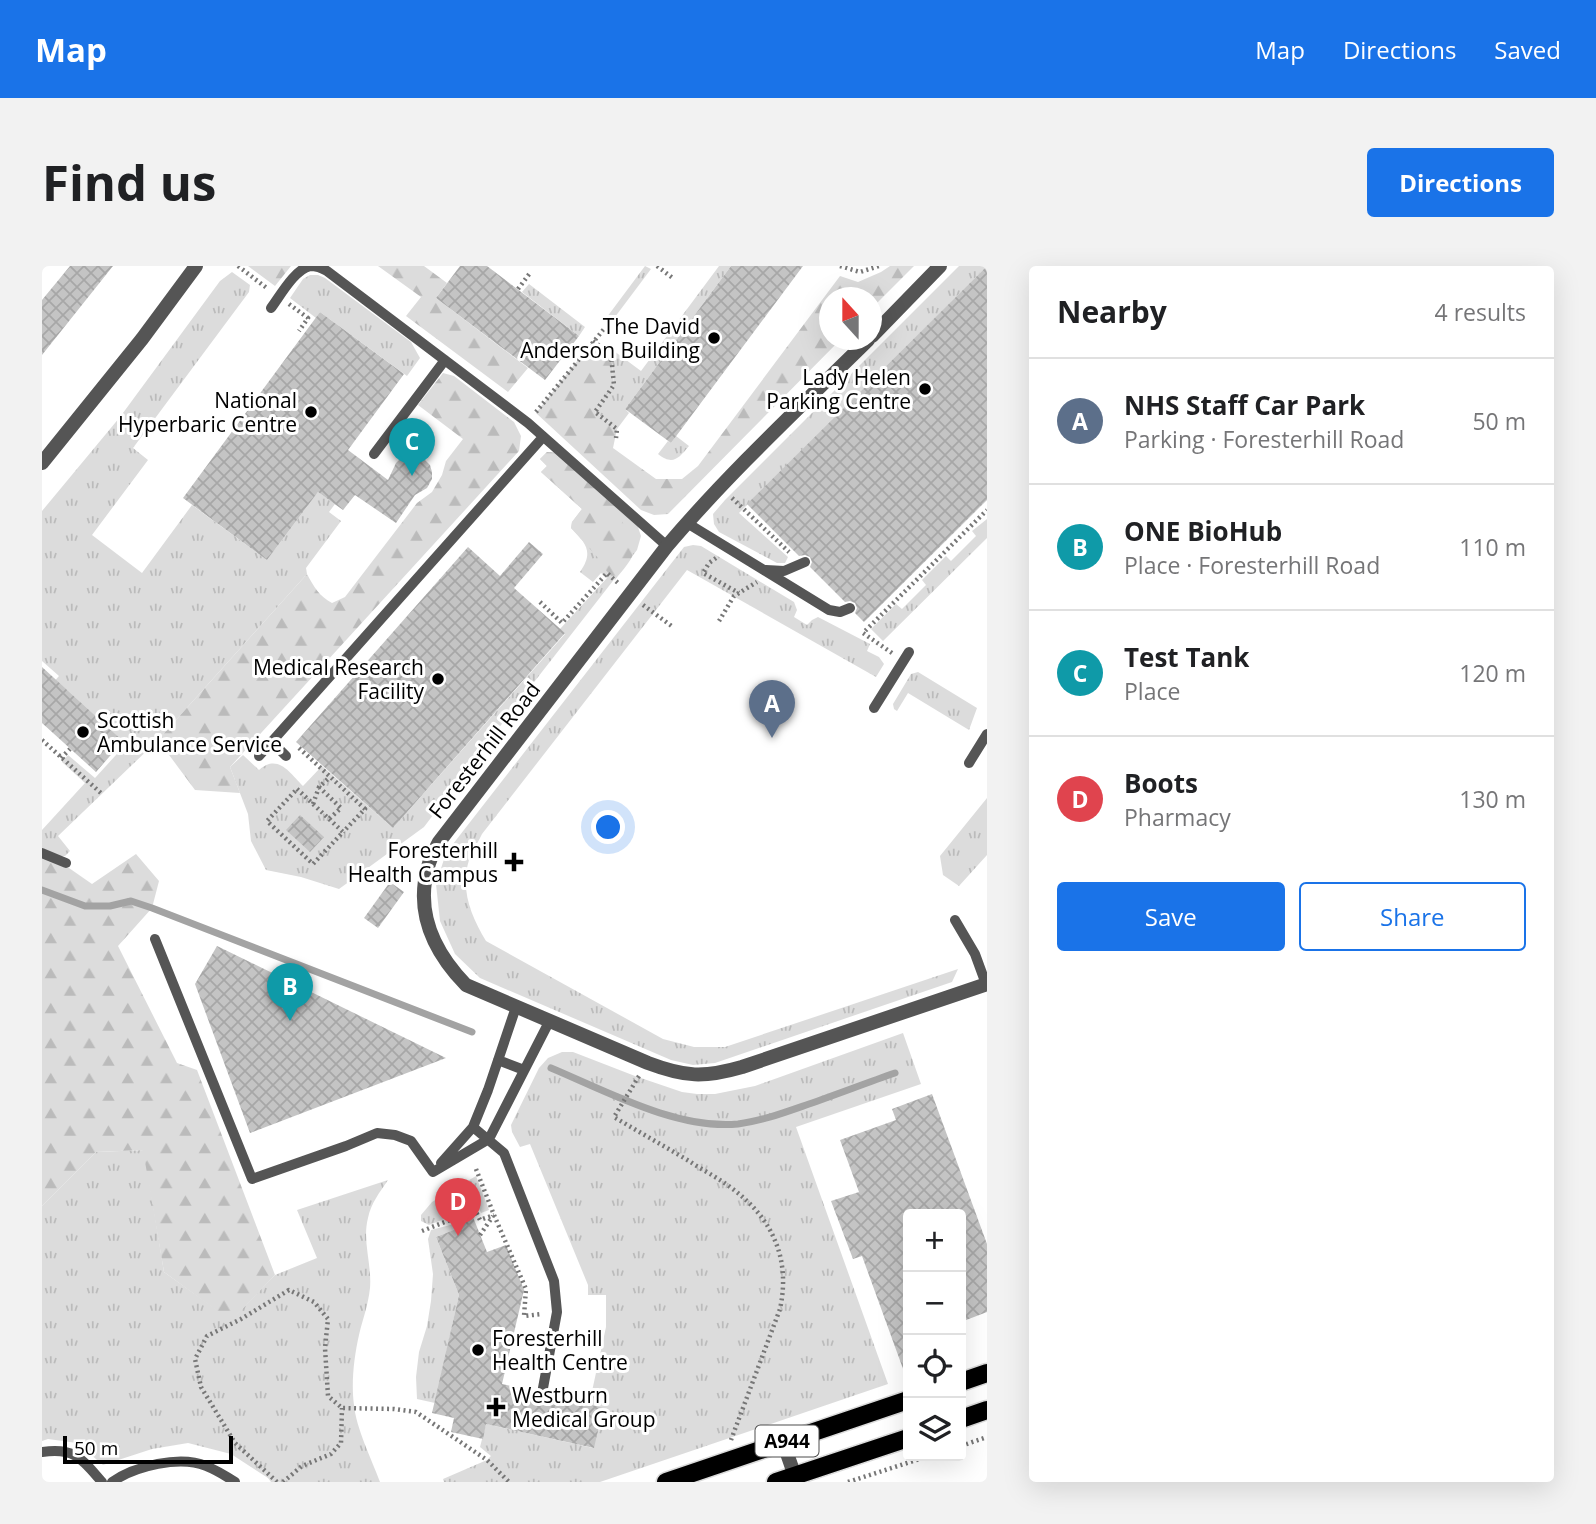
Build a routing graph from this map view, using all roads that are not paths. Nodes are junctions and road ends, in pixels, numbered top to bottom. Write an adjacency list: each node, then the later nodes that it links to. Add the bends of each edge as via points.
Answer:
1 (196, 266): 9 (street)
2 (940, 266): 4 (street, Foresterhill Road)
3 (271, 308): 6 (lane, via 297,273 318,266)
4 (882, 326)
5 (858, 350): 10 (street, Foresterhill Road)
6 (445, 360): 7 (lane); 8 (lane)
7 (543, 437): 11 (lane); 18 (lane)
8 (374, 454)
9 (42, 463)
10 (687, 523): 11 (street, Foresterhill Road); 13 (lane)
11 (667, 546): 27 (street, Foresterhill Road, via 439,842 428,865 424,907 439,953 466,985)
12 (805, 562): 13 (lane, via 784,571)
13 (766, 572): 14 (lane, via 829,611)
14 (850, 608)
15 (906, 657): 16 (lane)
16 (874, 709)
17 (987, 734): 21 (lane)
18 (272, 742): 19 (lane); 20 (lane)
19 (259, 756)
20 (286, 756)
21 (969, 763)
22 (42, 853): 23 (lane)
23 (66, 863)
24 (955, 920): 26 (lane)
25 (155, 939): 33 (lane, via 252,1179 377,1133 411,1141)
26 (986, 984): 28 (street, Foresterhill Road, via 717,1074 667,1070)
27 (516, 1007): 28 (street, Foresterhill Road); 29 (lane)
28 (549, 1022): 30 (lane)
29 (498, 1060): 30 (lane); 31 (lane)
30 (524, 1070): 32 (lane)
31 (472, 1127): 32 (lane); 33 (lane)
32 (489, 1139): 33 (lane); 36 (lane, via 504,1153 554,1281 557,1312)
33 (433, 1172)
34 (987, 1373): 35 (main road)
35 (966, 1380)
36 (543, 1388)
37 (903, 1402): 41 (main road, A944)
38 (987, 1410): 39 (main road)
39 (966, 1417)
40 (903, 1440): 43 (main road, A944)
41 (783, 1442): 43 (street); 47 (main road, A944)
42 (42, 1452): 44 (lane, via 76,1454)
43 (796, 1479): 48 (main road, A944)
44 (102, 1482)
45 (112, 1482): 46 (lane, via 145,1467 175,1462 206,1465)
46 (235, 1482)
47 (666, 1482)
48 (776, 1482)

